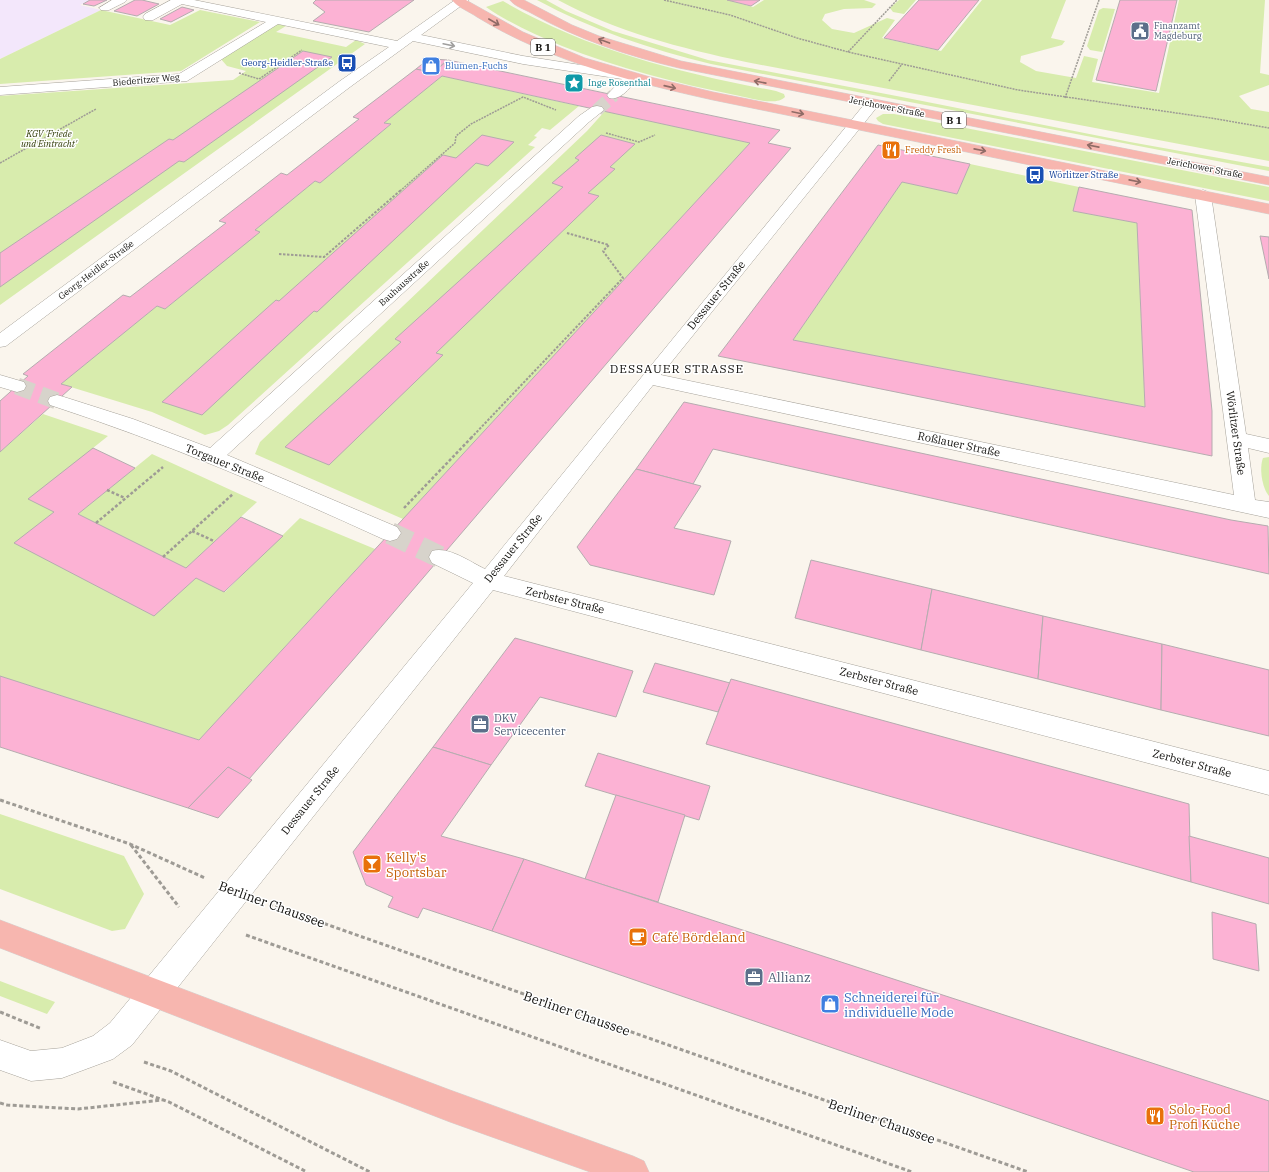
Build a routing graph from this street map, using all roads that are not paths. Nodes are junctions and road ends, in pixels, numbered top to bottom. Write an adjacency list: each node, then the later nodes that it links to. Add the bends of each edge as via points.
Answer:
1 (121, 0): 5 (street)
2 (178, 0): 6 (street); 7 (street)
3 (516, 0): 13 (main road, Jerichower Straße / B 1, one-way to 3, via 659,59 573,30)
4 (461, 1): 8 (street, Georg-Heidler-Straße); 10 (main road, B 1, one-way to 10, via 535,44)
5 (105, 8)
6 (149, 17)
7 (277, 20): 9 (street); 11 (street, Biederitzer Weg, via 182,78)
8 (411, 37): 9 (street, Georg-Heidler-Straße); 10 (street, one-way to 10, via 523,60)
9 (398, 46): 19 (street, Georg-Heidler-Straße)
10 (632, 77): 12 (street); 15 (main road, B 1, one-way to 15)
11 (0, 91)
12 (614, 95)
13 (872, 104): 15 (street, Dessauer Straße); 16 (main road, Jerichower Straße / B 1, one-way to 13)
14 (597, 110): 24 (street, Bauhausstraße, via 584,119)
15 (854, 125): 17 (main road, B 1, one-way to 17); 20 (street, Dessauer Straße)
16 (1269, 181)
17 (1203, 195): 18 (main road, B 1); 22 (street, Wörlitzer Straße)
18 (1269, 209)
19 (0, 342)
20 (649, 378): 25 (street, Roßlauer Straße); 29 (street, Dessauer Straße)
21 (57, 401): 24 (street, Torgauer Straße, via 101,414)
22 (1237, 439): 23 (street); 25 (street, Wörlitzer Straße)
23 (1269, 446)
24 (212, 457): 27 (street, Torgauer Straße, via 342,510)
25 (1246, 505): 26 (street, Roßlauer Straße)
26 (1269, 510)
27 (387, 532)
28 (440, 557): 29 (street)
29 (488, 580): 30 (street, Zerbster Straße); 32 (street, Dessauer Straße)
30 (1269, 783)
31 (0, 934): 32 (main road)
32 (155, 993): 33 (street, Dessauer Straße, via 121,1034 102,1048 62,1063 31,1066); 34 (main road, via 450,1106)
33 (0, 1055)
34 (633, 1172)

